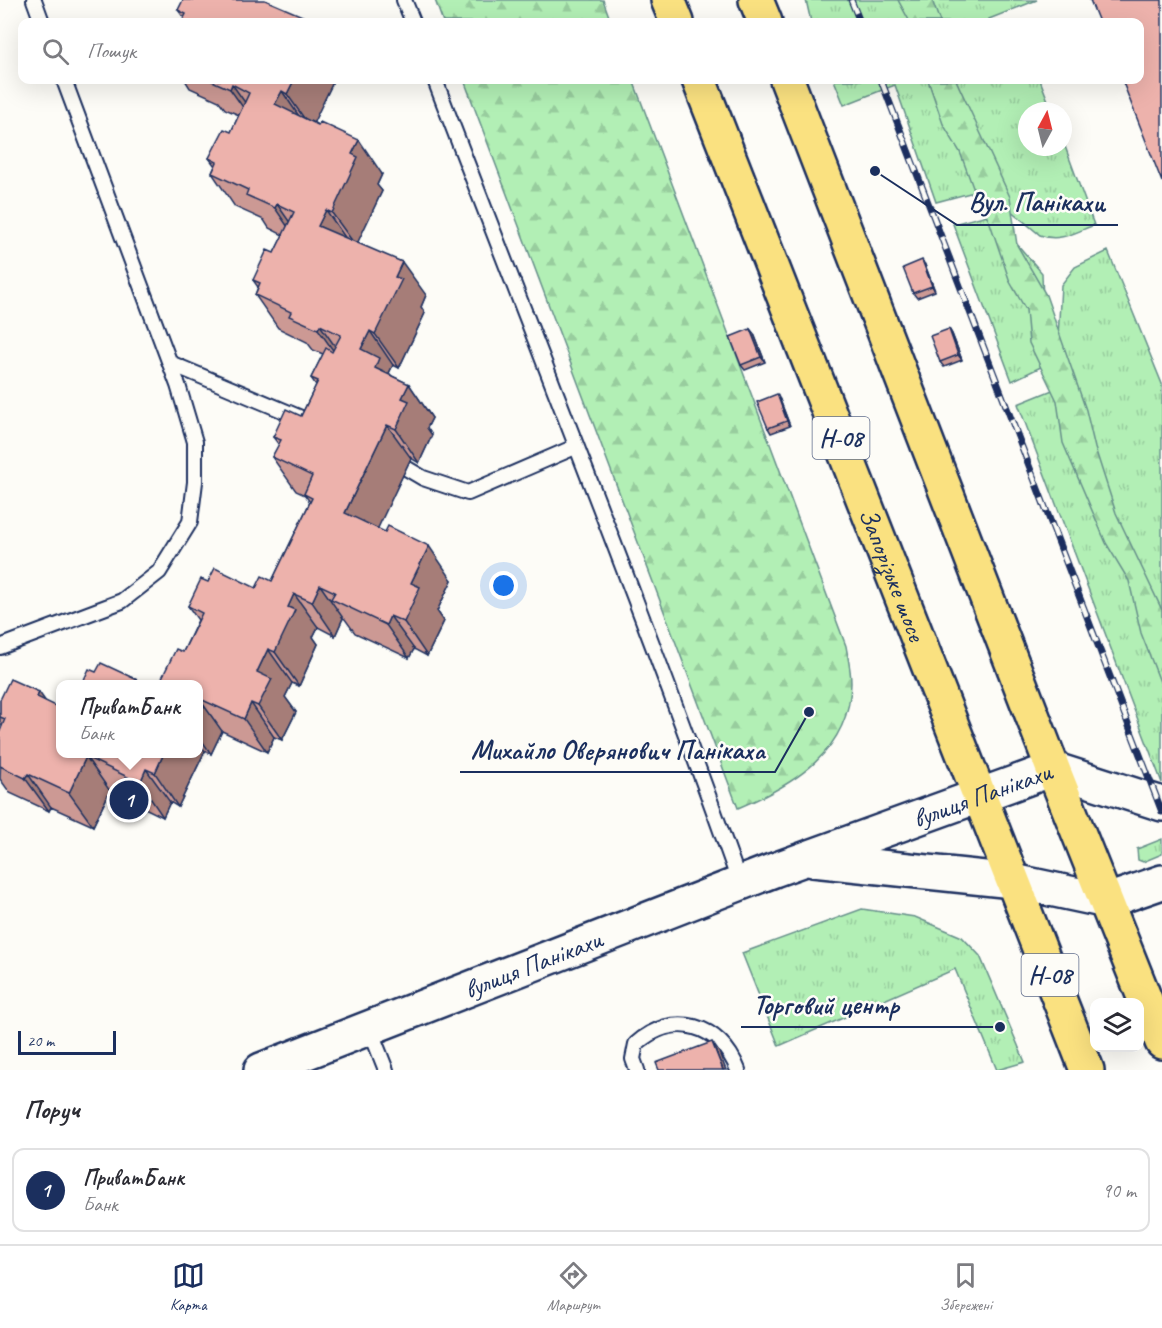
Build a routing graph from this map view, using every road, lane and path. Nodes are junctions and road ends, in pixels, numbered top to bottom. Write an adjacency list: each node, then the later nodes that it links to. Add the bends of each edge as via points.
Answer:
1 (34, 0): 5 (lane)
2 (404, 0): 6 (lane)
3 (668, 0): 7 (main road)
4 (756, 0): 8 (main road)
5 (41, 18)
6 (411, 18)
7 (675, 18)
8 (763, 18)
9 (65, 84): 13 (lane)
10 (437, 84): 15 (lane)
11 (701, 84): 19 (main road, Запорізьке шосе / Н-08)
12 (789, 84): 18 (main road)
13 (170, 363): 14 (lane); 17 (lane, via 195,442 190,522 159,572 122,601)
14 (313, 424)
15 (575, 447): 16 (lane, via 468,493); 24 (lane, via 615,543)
16 (406, 468)
17 (0, 647)
18 (1053, 769): 19 (main road, вулиця Панікахи); 20 (main road, вулиця Панікахи); 25 (main road)
19 (982, 796): 21 (main road, вулиця Панікахи); 22 (main road, Запорізьке шосе / Н-08)
20 (1162, 804)
21 (805, 859): 22 (main road, вулиця Панікахи); 24 (main road, вулиця Панікахи)
22 (1013, 881): 25 (main road, вулиця Панікахи); 32 (main road, Запорізьке шосе / Н-08)
23 (1162, 882): 25 (main road)
24 (740, 884): 26 (main road, вулиця Панікахи)
25 (1107, 901): 27 (main road)
26 (369, 1028): 28 (main road, вулиця Панікахи); 29 (lane)
27 (1162, 1042)
28 (261, 1070)
29 (386, 1070)
30 (637, 1070): 31 (lane, via 633,1059 636,1044 660,1027 673,1024 714,1036 732,1054)
31 (738, 1070)
32 (1088, 1070)

